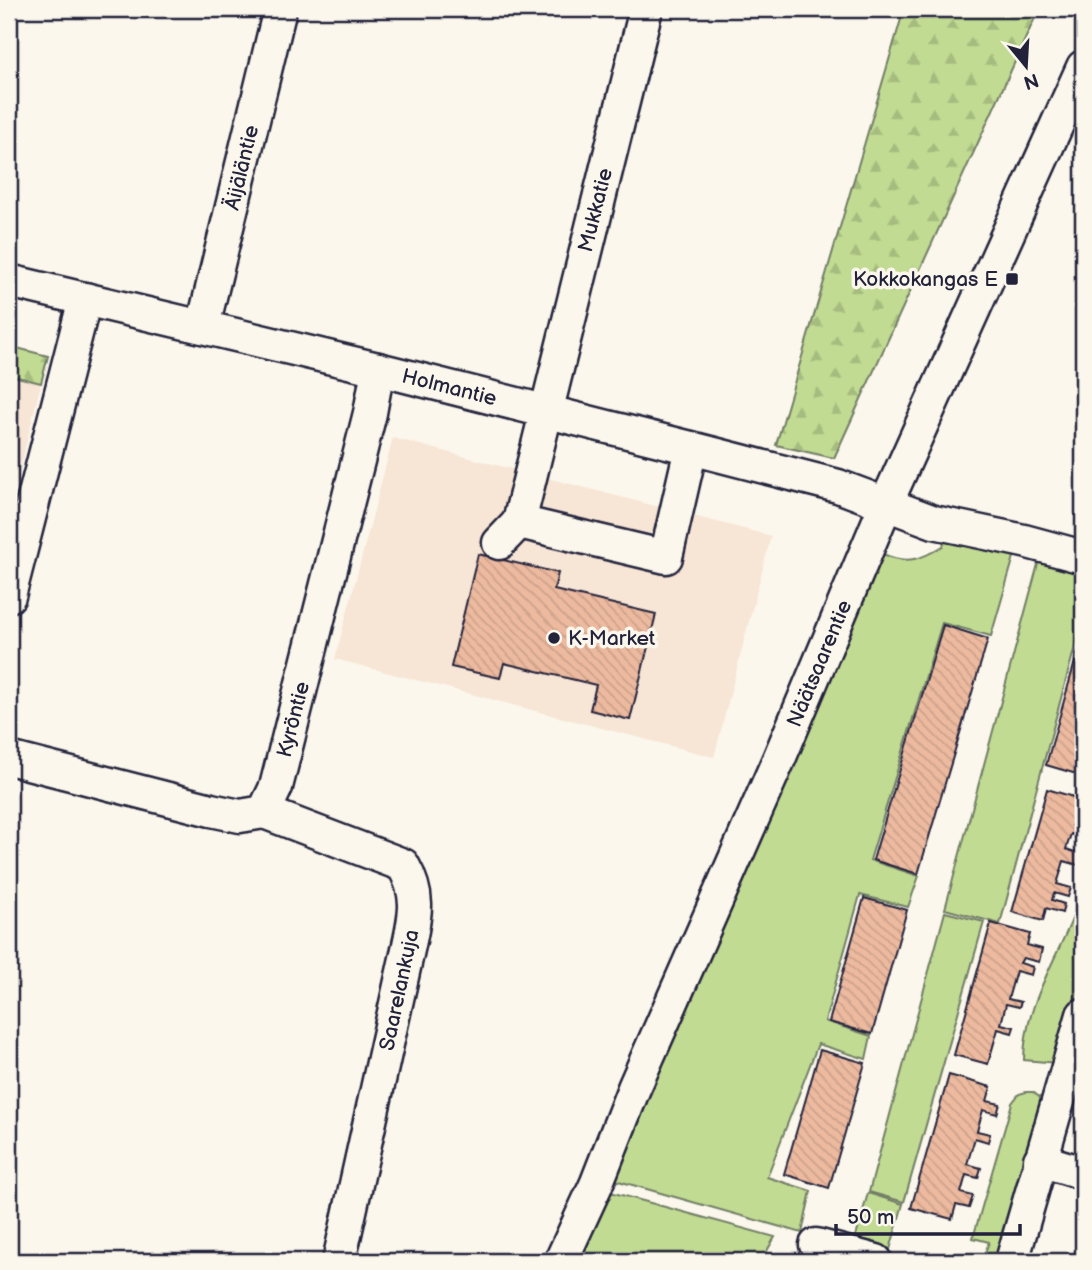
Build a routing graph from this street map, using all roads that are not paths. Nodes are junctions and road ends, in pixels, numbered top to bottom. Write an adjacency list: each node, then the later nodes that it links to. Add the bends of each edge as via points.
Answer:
1 (280, 9): 6 (street, Äijäläntie)
2 (646, 9): 8 (street, Mukkatie)
3 (1083, 67): 10 (street, Näätsaarentie)
4 (9, 281): 5 (street, Holmantie)
5 (85, 299): 6 (street, Holmantie); 12 (street)
6 (203, 326): 7 (street, Holmantie)
7 (379, 369): 8 (street, Holmantie); 14 (street, Kyröntie, via 276,788)
8 (545, 411): 9 (street, Holmantie); 9 (street, Mukkatie, via 509,533 666,556)
9 (691, 448): 10 (street, Holmantie, via 838,486)
10 (886, 504): 11 (street, Holmantie, via 934,522); 20 (street, Näätsaarentie)
11 (1083, 557)
12 (9, 596)
13 (9, 758): 14 (street, via 211,810 240,816)
14 (264, 812): 19 (street, Saarelankuja, via 403,865 413,882 416,908)
15 (1083, 1015): 16 (street)
16 (1040, 1160): 17 (street); 22 (street)
17 (1083, 1174)
18 (816, 1245): 21 (street)
19 (338, 1261)
20 (561, 1261)
21 (876, 1261)
22 (1012, 1261)

